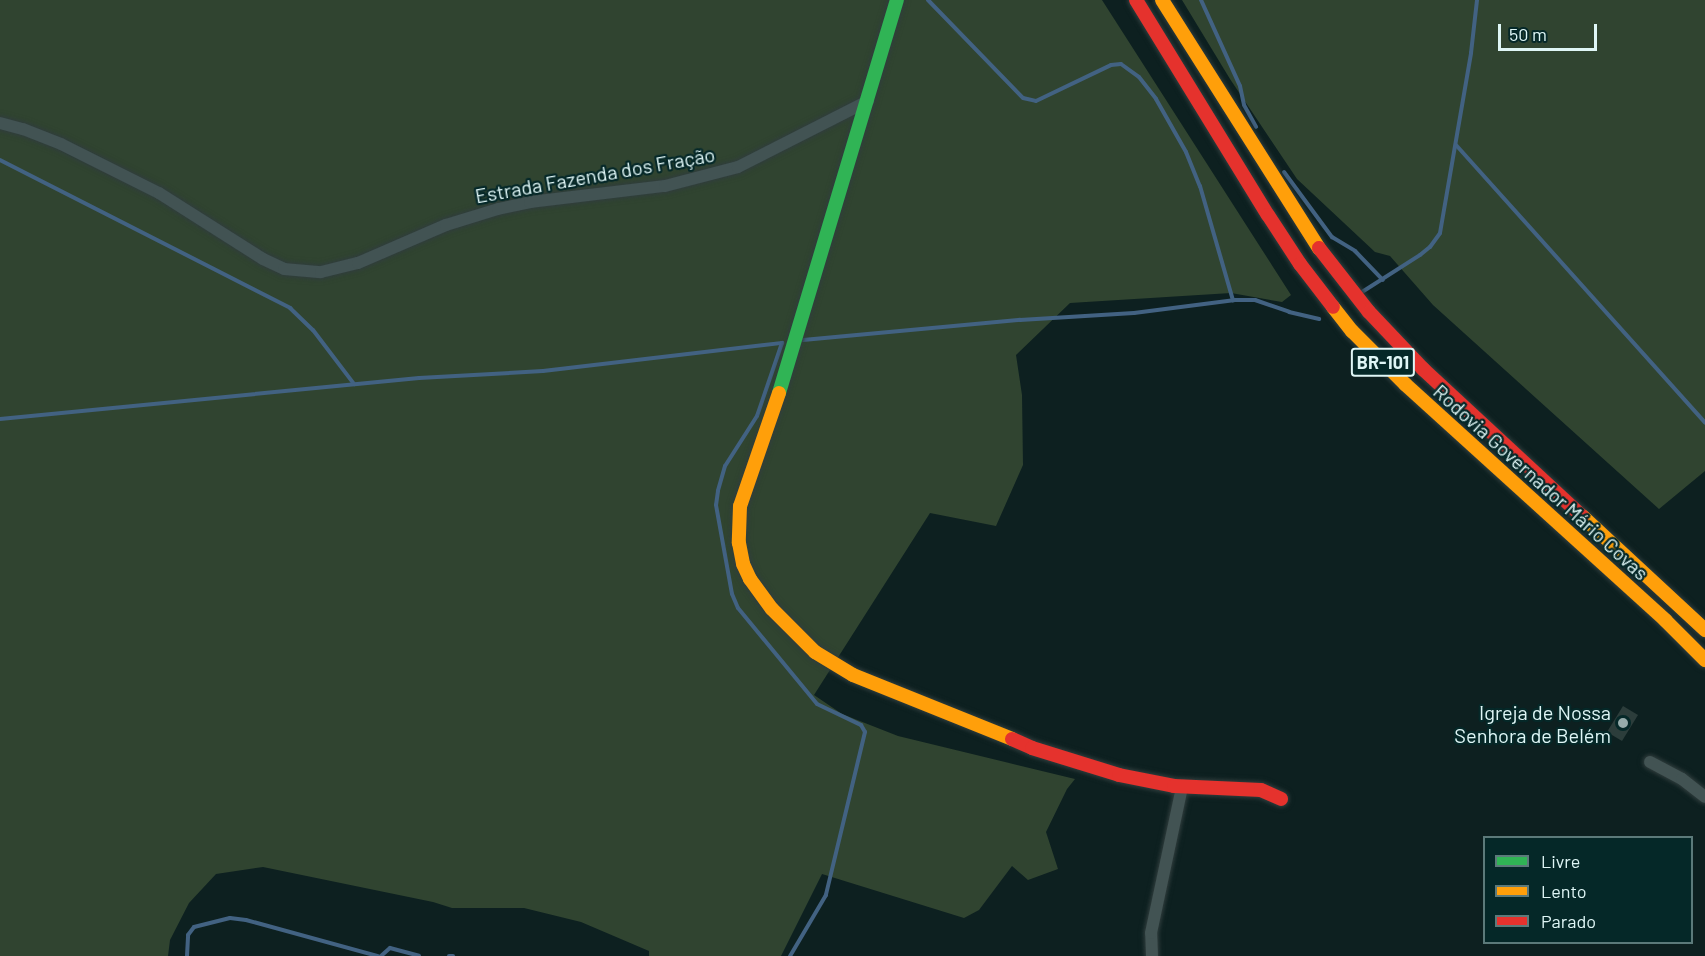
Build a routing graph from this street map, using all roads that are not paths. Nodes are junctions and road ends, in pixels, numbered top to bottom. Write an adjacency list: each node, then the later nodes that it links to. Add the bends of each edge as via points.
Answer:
1 (897, 0): 4 (main road)
2 (1136, 0): 7 (main road, Rodovia Governador Mário Covas / BR-101, via 1268,215 1352,331 1406,386)
3 (1162, 0): 6 (main road, Rodovia Governador Mário Covas / BR-101, via 1319,248 1369,312 1423,369)
4 (868, 101): 5 (street, Estrada Fazenda dos Fração, via 760,158 729,170 665,186 498,209 446,225 358,263 321,272 284,269 159,193 61,144); 9 (main road, via 793,351 740,506 743,564 759,593 802,641 853,675 1032,747 1119,775)
5 (0, 123)
6 (1705, 630)
7 (1705, 660)
8 (1650, 762): 10 (street)
9 (1182, 787): 11 (main road, via 1261,789); 12 (street, via 1151,933)
10 (1705, 797)
11 (1281, 799)
12 (1152, 956)

